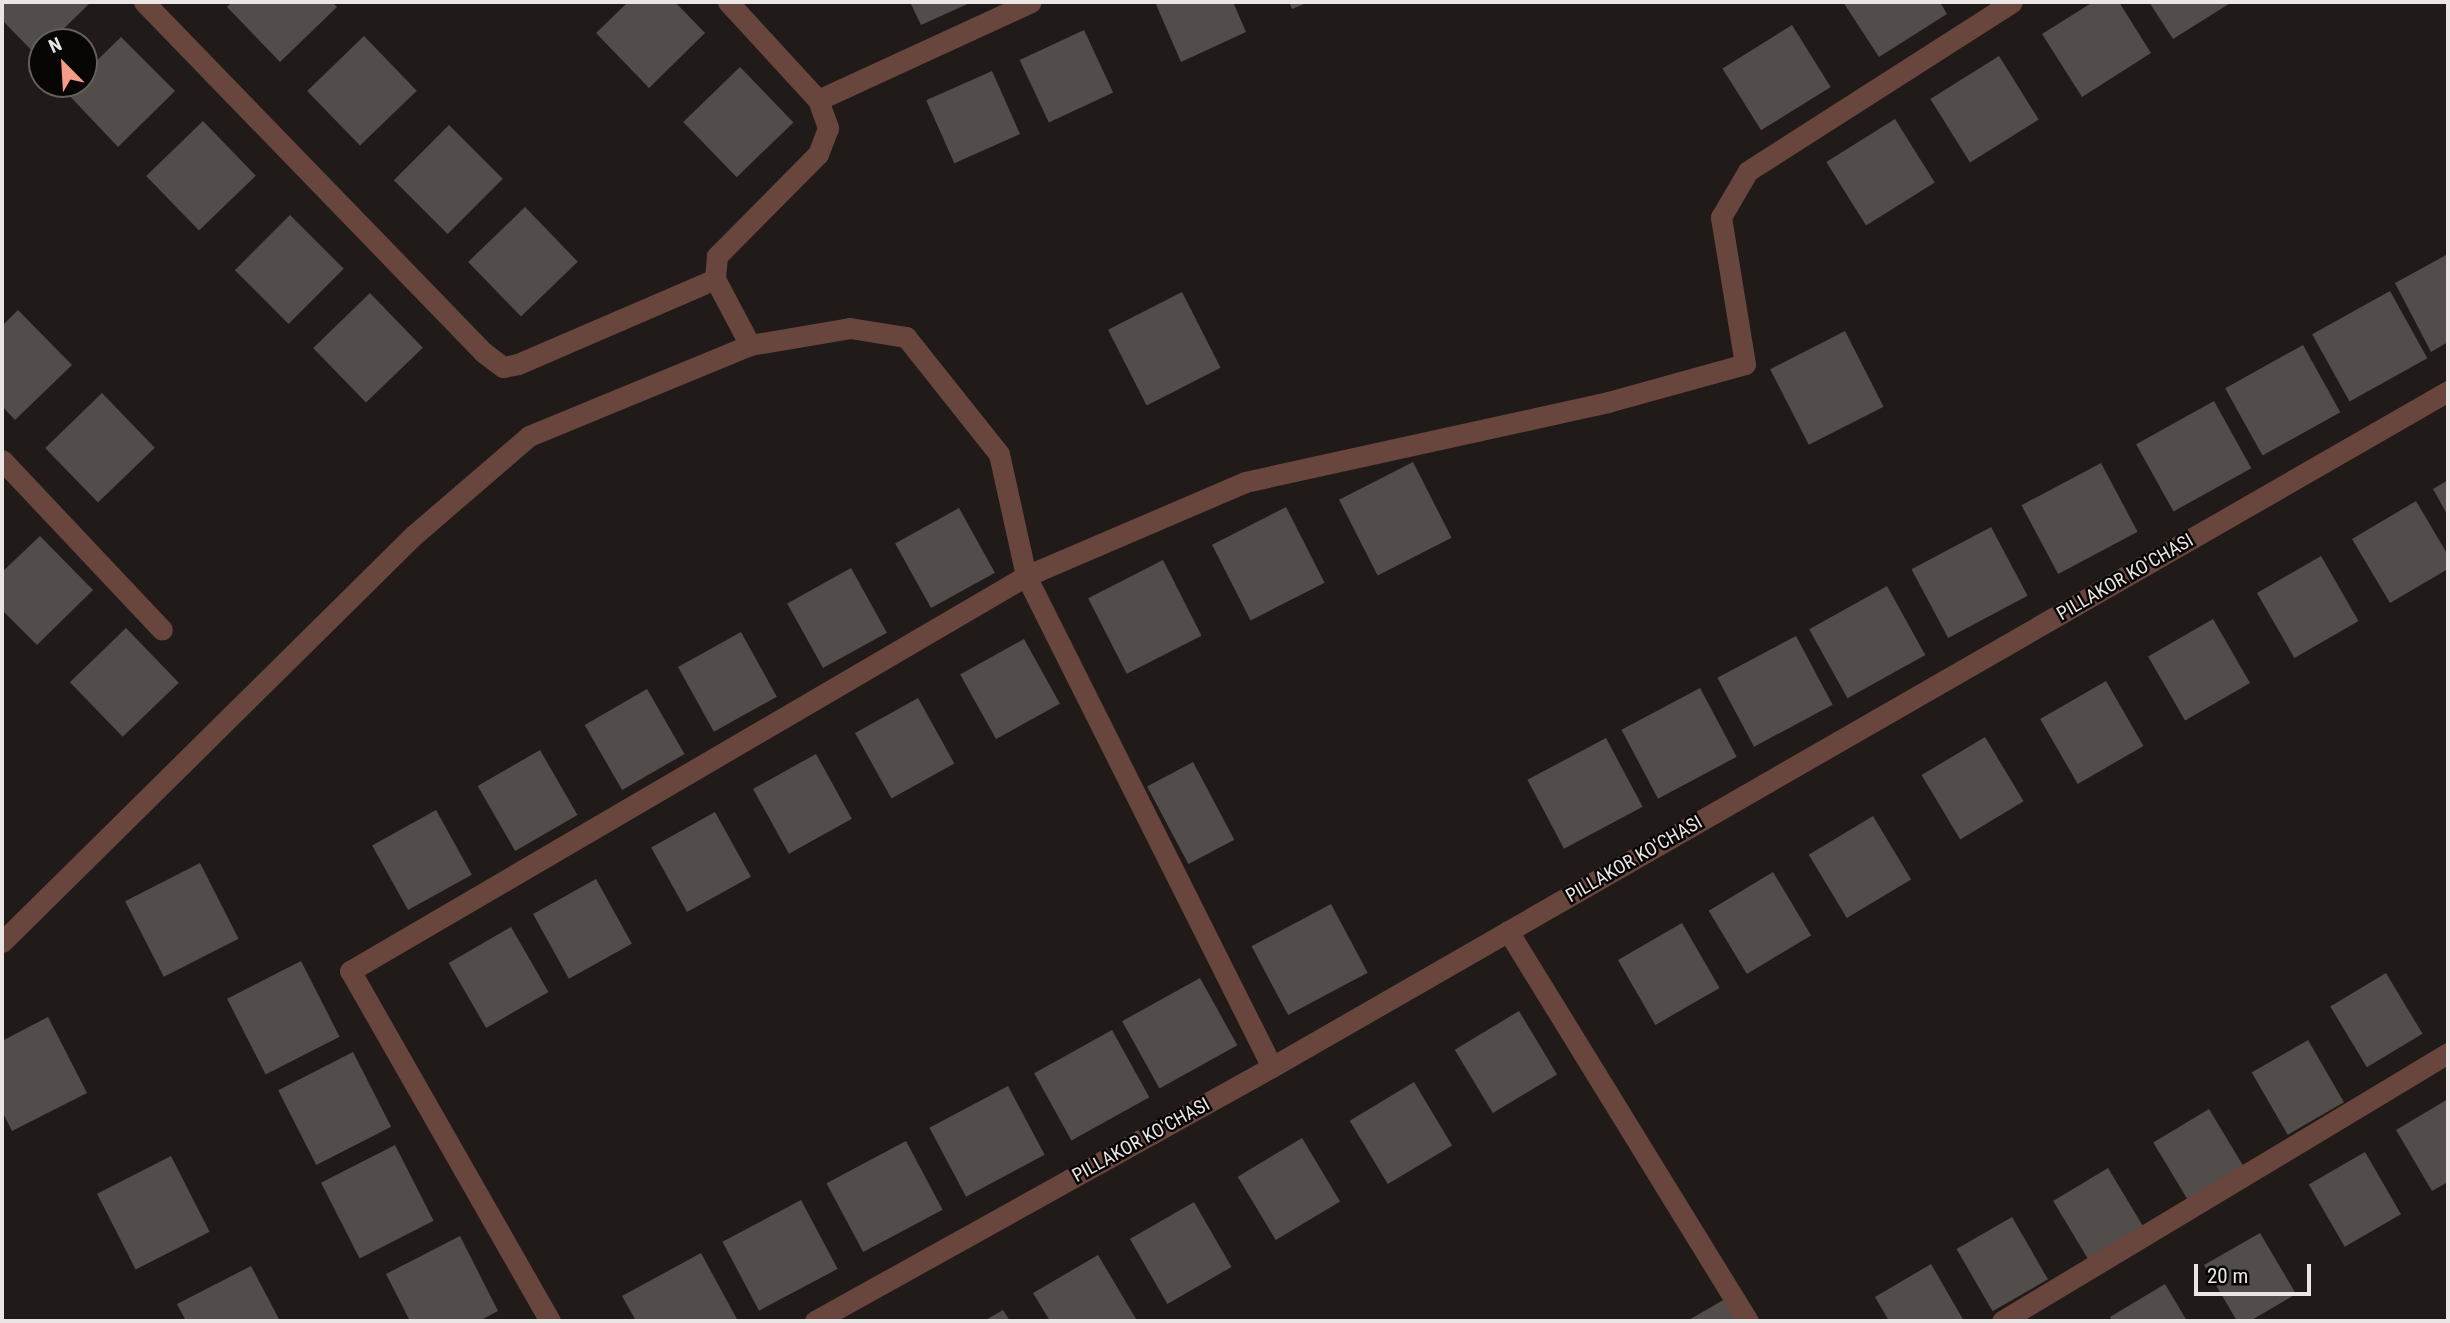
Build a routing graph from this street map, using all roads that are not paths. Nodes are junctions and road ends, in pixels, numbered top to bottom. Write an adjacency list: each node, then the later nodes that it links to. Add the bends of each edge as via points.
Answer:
1 (144, 2): 6 (street, via 483,352 503,367)
2 (728, 2): 5 (street)
3 (1031, 2): 5 (street)
4 (2012, 2): 10 (street, via 1748,171 1721,217 1745,364 1608,402 1245,482)
5 (818, 100): 6 (street, via 828,137 818,154 717,256)
6 (715, 279): 7 (street)
7 (751, 345): 10 (street, via 850,328 906,337 999,454); 13 (street, via 529,436 414,534)
8 (2448, 391): 12 (street, PILLAKOR KO'CHASI)
9 (2, 460): 11 (street)
10 (1026, 576): 15 (street); 16 (street, via 350,971)
11 (162, 630)
12 (1508, 931): 15 (street, PILLAKOR KO'CHASI); 18 (street)
13 (2, 942)
14 (2448, 1052): 19 (street)
15 (1272, 1067): 17 (street, PILLAKOR KO'CHASI)
16 (550, 1321)
17 (815, 1321)
18 (1748, 1321)
19 (2002, 1321)

